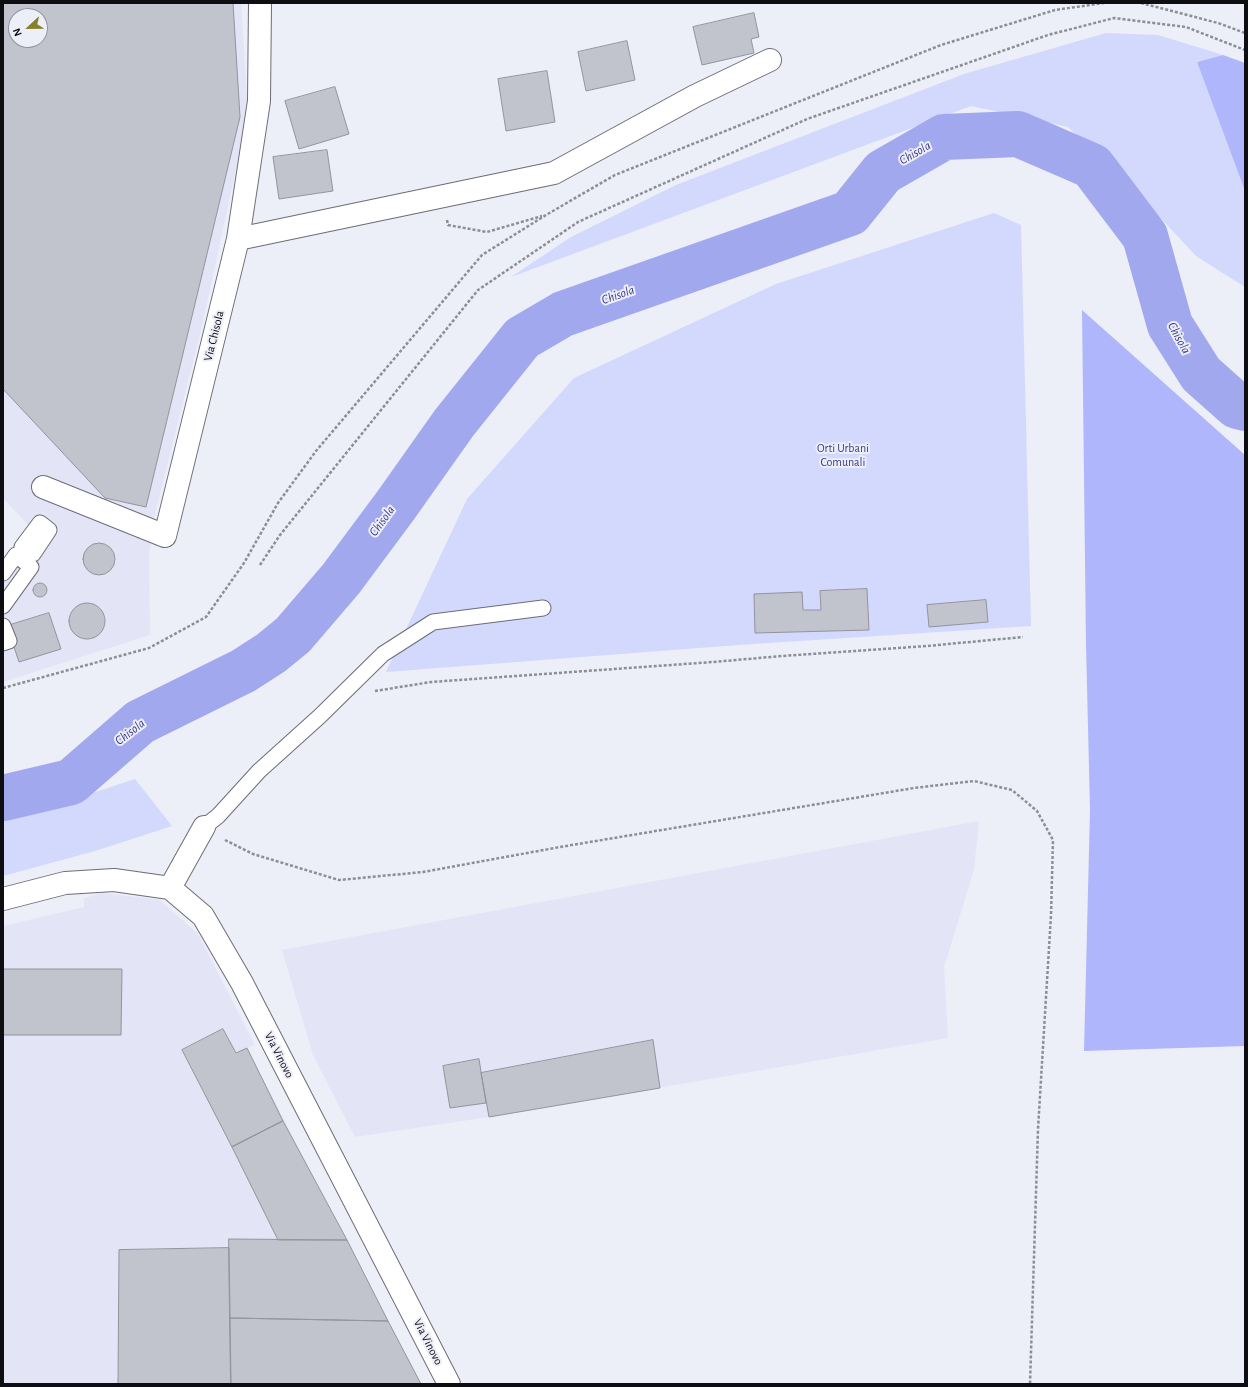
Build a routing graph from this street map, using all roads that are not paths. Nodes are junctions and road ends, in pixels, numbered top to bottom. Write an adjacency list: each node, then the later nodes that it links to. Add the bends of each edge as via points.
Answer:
1 (260, 3): 3 (street, Via Chisola, via 259,101)
2 (770, 60): 3 (street, via 695,96 554,173)
3 (238, 239): 4 (street, Via Chisola, via 165,536)
4 (43, 487)
5 (3, 573): 6 (lane, via 16,556 31,567)
6 (3, 606)
7 (542, 608): 10 (lane, via 432,622 383,654 259,771 218,816)
8 (3, 626): 9 (lane, via 9,641)
9 (3, 643)
10 (204, 827): 11 (street)
11 (170, 888): 12 (street, via 107,880 66,883); 13 (street, Via Vinovo, via 203,916 242,983)
12 (3, 899)
13 (449, 1384)

